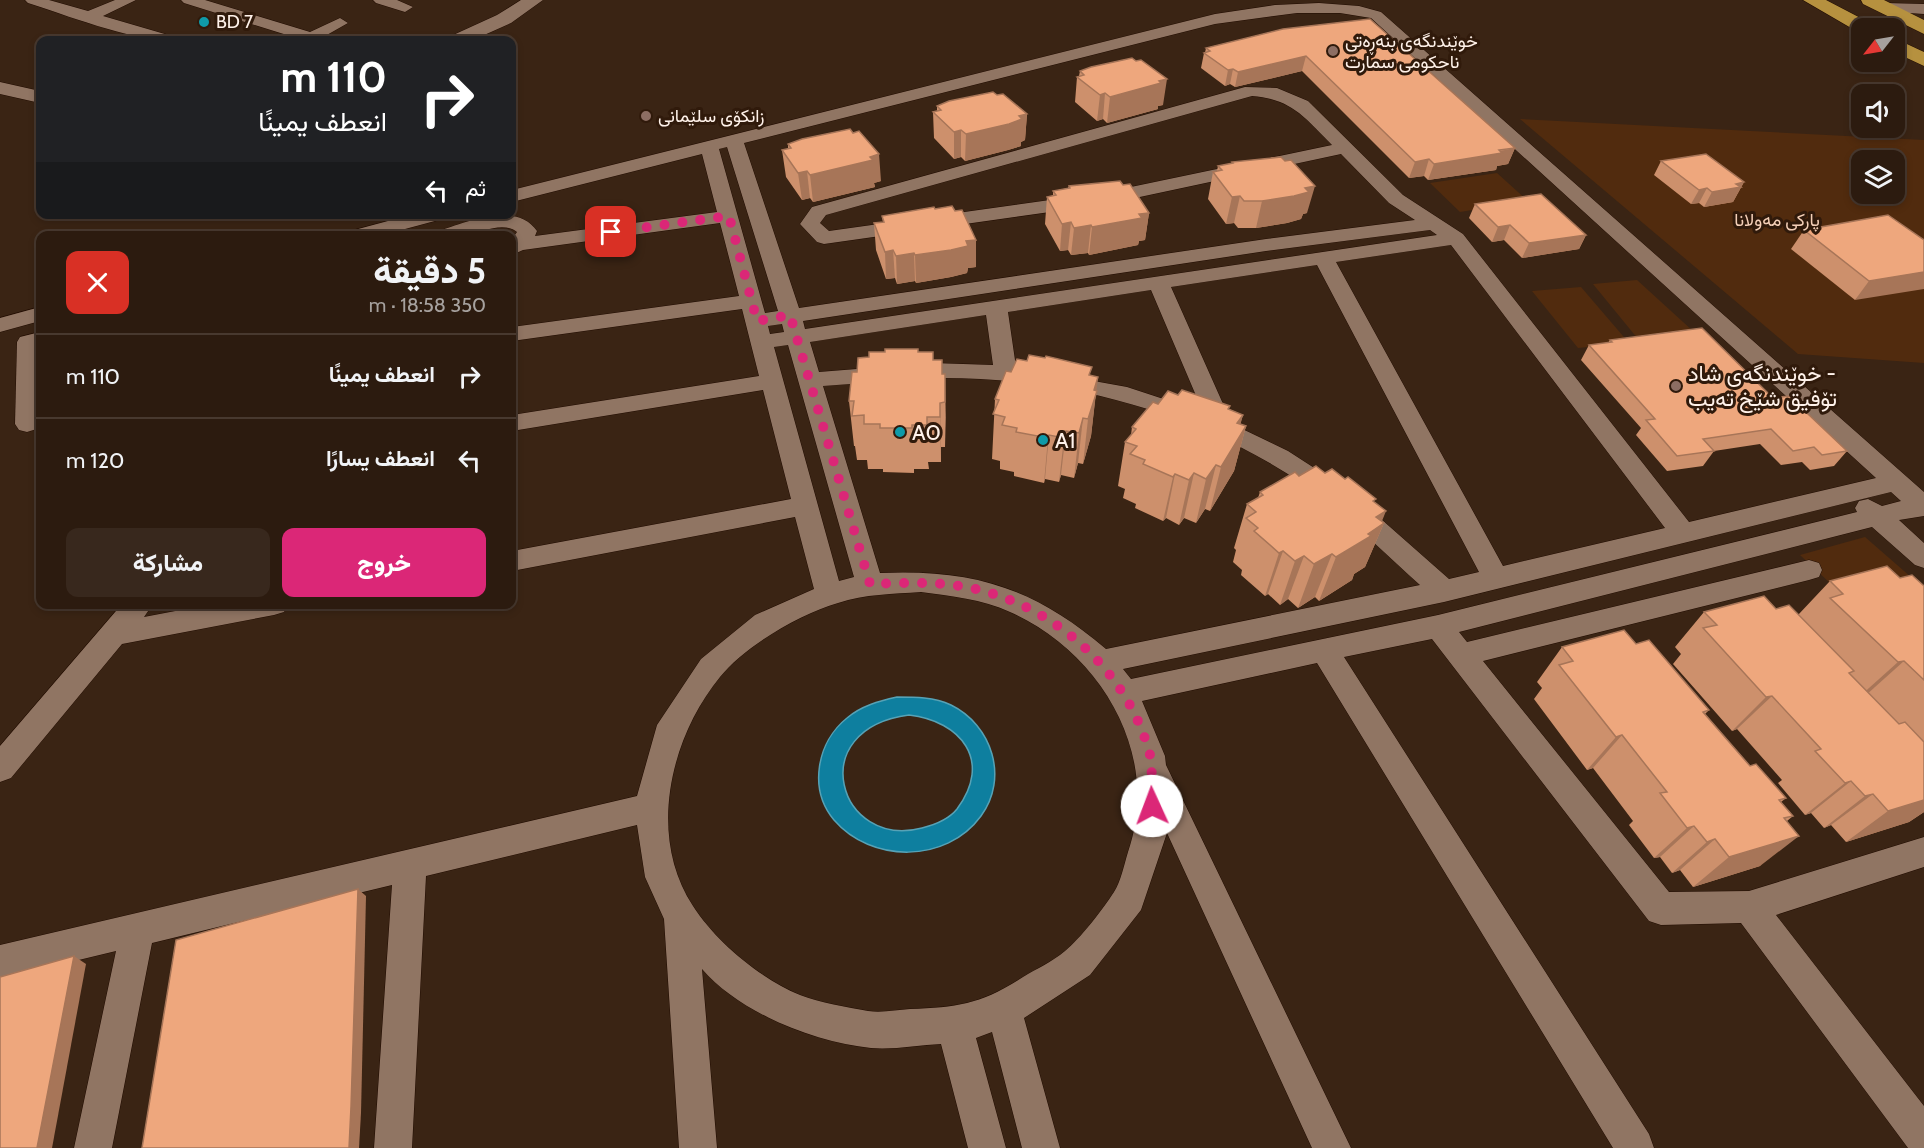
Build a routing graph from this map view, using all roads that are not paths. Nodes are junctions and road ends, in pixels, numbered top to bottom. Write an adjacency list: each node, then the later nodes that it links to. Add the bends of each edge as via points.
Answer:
1 (33, 0): 11 (street)
2 (128, 0): 11 (street)
3 (189, 0): 7 (street)
4 (381, 0): 9 (street)
5 (534, 0): 20 (street)
6 (1812, 0): 12 (highway)
7 (214, 3): 14 (street)
8 (1877, 4): 10 (street); 15 (highway)
9 (405, 7)
10 (1924, 9)
11 (87, 17): 16 (street)
12 (1851, 21)
13 (340, 23): 19 (street)
14 (277, 27): 17 (street); 18 (street)
15 (1924, 28)
16 (155, 36)
17 (258, 36)
18 (305, 36)
19 (315, 36)
20 (467, 36)
21 (1905, 50): 22 (highway)
22 (1924, 60)
23 (0, 88): 24 (street)
24 (36, 96)
25 (734, 140): 26 (street); 28 (street); 56 (street, via 1215,19 1318,2 1358,6 1377,15)
26 (709, 146): 29 (street); 30 (street)
27 (1344, 148): 27 (street, via 1302,105 1277,93 1251,91 819,211 810,224 824,238 1107,198); 33 (street, via 1396,199)
28 (745, 176): 29 (street); 47 (street)
29 (719, 180): 31 (street)
30 (516, 195)
31 (729, 216): 39 (street); 45 (street)
32 (420, 219): 34 (street)
33 (1433, 224): 36 (street); 38 (street)
34 (373, 231)
35 (463, 231): 37 (street, via 503,221 515,222 527,231)
36 (1456, 238): 40 (street); 61 (street)
37 (516, 245)
38 (1266, 245): 41 (street); 47 (street)
39 (516, 247)
40 (1324, 258): 41 (street); 65 (street)
41 (1279, 266): 42 (street)
42 (1159, 284): 43 (street); 55 (street)
43 (996, 308): 47 (street); 50 (street)
44 (36, 315): 46 (street)
45 (757, 321): 47 (street); 48 (street); 52 (street)
46 (0, 325)
47 (793, 326): 51 (street)
48 (516, 334)
49 (36, 340): 53 (street, via 28,342 27,424)
50 (1006, 373): 51 (street, via 893,373); 55 (street, via 1124,395)
51 (808, 380): 66 (street)
52 (772, 381): 54 (street); 58 (street)
53 (36, 421)
54 (516, 422)
55 (1222, 427): 67 (street, via 1312,478)
56 (1896, 482): 57 (street); 59 (street)
57 (1851, 493): 60 (street); 61 (street)
58 (806, 506): 63 (street); 68 (street)
59 (1923, 506): 60 (street)
60 (1877, 516): 62 (street); 71 (street)
61 (1683, 533): 65 (street)
62 (1924, 558)
63 (516, 560)
64 (1809, 570): 74 (street)
65 (1496, 578): 67 (street)
66 (870, 584): 68 (street); 75 (street, via 921,582 972,588 1010,601 1064,629)
67 (1444, 591): 75 (street)
68 (829, 594): 79 (street, via 765,622 711,667 672,725 653,793)
69 (136, 609): 72 (street)
70 (247, 609): 72 (street)
71 (1438, 626): 73 (street); 74 (street)
72 (113, 634): 78 (street)
73 (1325, 651): 76 (street); 95 (street)
74 (1461, 655): 82 (street, via 1661,909)
75 (1101, 662): 76 (street)
76 (1124, 693): 77 (street)
77 (1150, 763): 86 (street, via 1153,827 1129,899 1078,963); 94 (street)
78 (0, 768)
79 (653, 807): 81 (street); 83 (street, via 653,835 662,877)
80 (1924, 852): 82 (street)
81 (410, 864): 84 (street); 90 (street)
82 (1749, 907): 88 (street)
83 (681, 918): 87 (street, via 728,972 794,1012 872,1030); 91 (street)
84 (138, 928): 85 (street); 89 (street)
85 (0, 962)
86 (1004, 1010): 87 (street); 93 (street)
87 (954, 1025): 92 (street)
88 (1924, 1137)
89 (93, 1148)
90 (393, 1148)
91 (698, 1148)
92 (987, 1148)
93 (1041, 1148)
94 (1332, 1148)
95 (1635, 1148)

